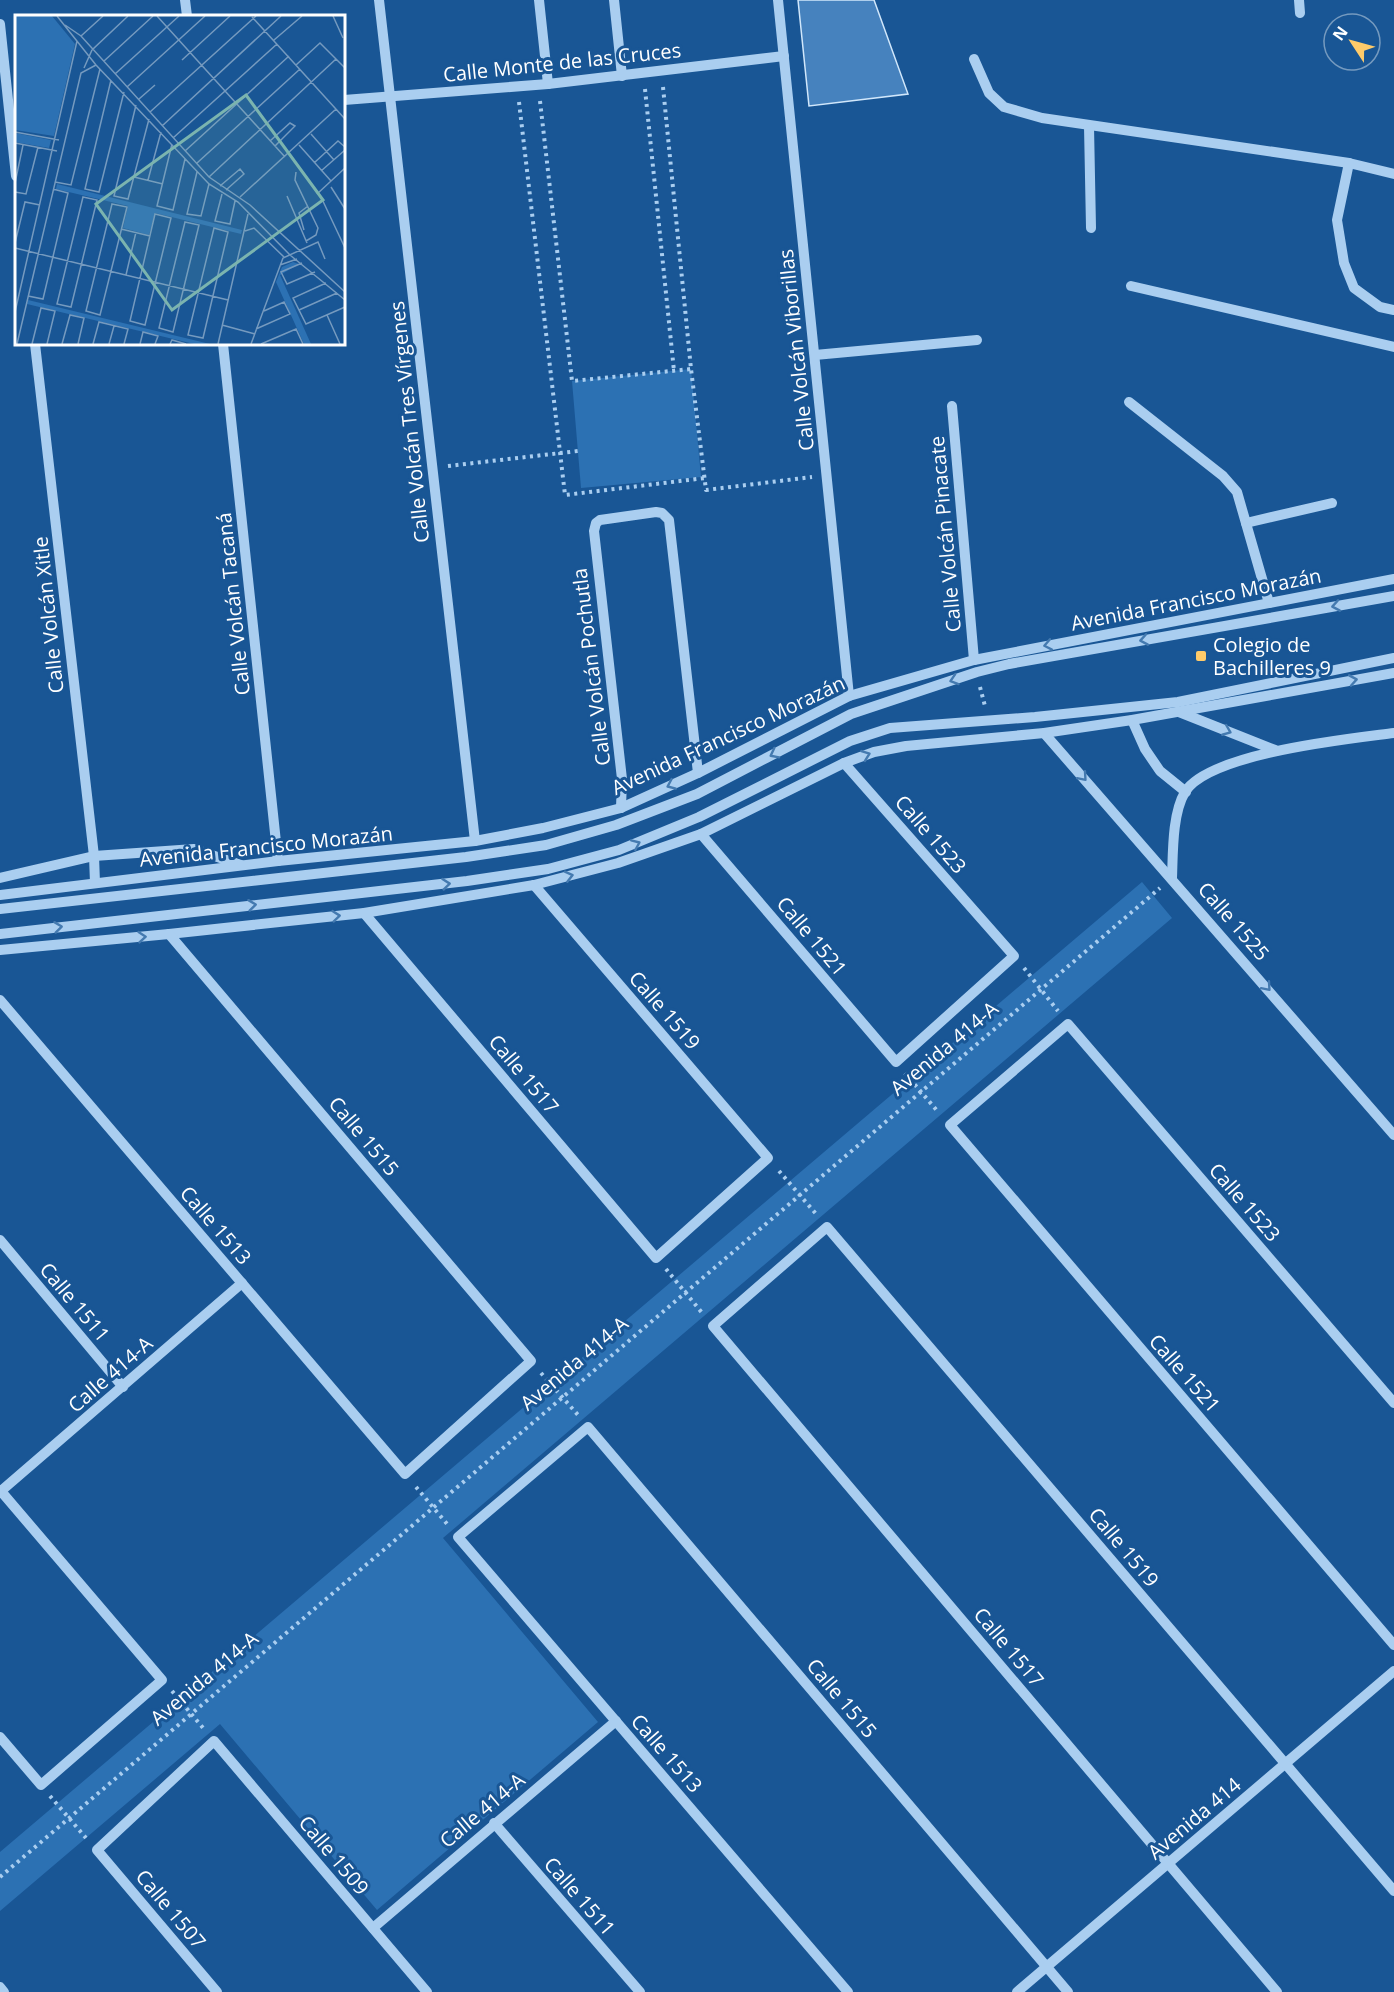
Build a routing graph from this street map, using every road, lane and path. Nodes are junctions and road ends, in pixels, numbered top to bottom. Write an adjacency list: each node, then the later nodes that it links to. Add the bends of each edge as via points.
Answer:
1 (185, 0): 8 (street)
2 (380, 0): 17 (street, Calle Volcán Tres Vírgenes)
3 (539, 0): 15 (street)
4 (614, 0): 14 (street)
5 (778, 0): 10 (street, Calle Volcán Viborillas)
6 (1299, 0): 7 (street)
7 (1300, 13)
8 (187, 15)
9 (0, 24): 20 (street)
10 (784, 56): 12 (street, Calle Monte de las Cruces); 32 (street, Calle Volcán Viborillas)
11 (974, 59): 19 (street, via 989,93 1004,107)
12 (662, 71): 13 (street, Calle Monte de las Cruces); 33 (path)
13 (644, 74): 14 (street, Calle Monte de las Cruces); 34 (path)
14 (622, 76): 15 (street, Calle Monte de las Cruces)
15 (544, 84): 16 (street, Calle Monte de las Cruces); 33 (path, via 572,381)
16 (517, 86): 17 (street, Calle Monte de las Cruces); 38 (path)
17 (390, 96): 18 (street, Calle Monte de las Cruces); 39 (street, Calle Volcán Tres Vírgenes)
18 (345, 100)
19 (1089, 126): 23 (street); 25 (street)
20 (14, 135): 21 (street); 22 (street)
21 (0, 137)
22 (15, 156)
23 (1349, 163): 24 (street); 27 (street, via 1337,220 1344,263 1354,288 1380,307)
24 (1394, 174)
25 (1091, 228)
26 (1131, 286): 31 (street)
27 (1394, 310)
28 (977, 340): 32 (street)
29 (36, 345): 64 (street, Calle Volcán Xitle)
30 (223, 345): 65 (street, Calle Volcán Tacaná)
31 (1394, 347)
32 (815, 355): 40 (street, Calle Volcán Viborillas)
33 (691, 369): 41 (path)
34 (674, 371)
35 (1130, 402): 43 (street, via 1222,476 1237,492)
36 (952, 406): 48 (street, Calle Volcán Pinacate)
37 (578, 451): 38 (path)
38 (559, 454): 39 (path); 41 (path, via 565,495)
39 (432, 468): 63 (street, Calle Volcán Tres Vírgenes)
40 (827, 475): 41 (path, via 706,490); 51 (street, Calle Volcán Viborillas)
41 (705, 478)
42 (1332, 503): 43 (street)
43 (1246, 523): 46 (street)
44 (1394, 579): 46 (street, Avenida Francisco Morazán)
45 (1394, 596): 49 (street, one-way to 49)
46 (1269, 603): 48 (street, Avenida Francisco Morazán, one-way to 48)
47 (1394, 658): 54 (street, via 1178,702)
48 (974, 660): 51 (street, Avenida Francisco Morazán)
49 (976, 672): 54 (path); 72 (street, one-way to 72, via 852,714 697,794 616,825 546,845)
50 (1394, 673): 52 (street, one-way to 50)
51 (849, 696): 59 (street, Avenida Francisco Morazán)
52 (1179, 712): 53 (street); 57 (street, one-way to 57)
53 (1132, 720): 55 (street); 60 (street, via 1160,771)
54 (988, 721): 74 (street, one-way to 54, via 467,882 548,869 620,850 699,817 850,741 890,729)
55 (1044, 733): 58 (street, one-way to 55, via 906,746); 68 (street, Calle 1525, one-way to 68)
56 (1394, 733): 57 (street)
57 (1275, 750): 60 (street, via 1205,773)
58 (844, 763): 62 (street); 77 (street, Calle 1523)
59 (698, 773): 61 (street, Avenida Francisco Morazán, one-way to 61); 61 (street, Calle Volcán Pochutla, via 670,525 665,516 656,513 604,518 596,523 594,531 622,779)
60 (1186, 792): 68 (street, via 1174,827)
61 (621, 808): 63 (street, Avenida Francisco Morazán)
62 (701, 834): 70 (street, one-way to 62, via 618,863); 81 (street, Calle 1521)
63 (475, 841): 65 (street, Avenida Francisco Morazán)
64 (94, 856): 66 (street, via 194,849); 67 (street); 69 (street, Calle Volcán Xitle)
65 (278, 861): 66 (street, Avenida Francisco Morazán)
66 (244, 866): 69 (street, Avenida Francisco Morazán)
67 (0, 878)
68 (1172, 878): 78 (path, Avenida 414-A); 84 (street, Calle 1525, one-way to 84)
69 (95, 883): 71 (street, Avenida Francisco Morazán)
70 (534, 885): 73 (street); 85 (street, Calle 1519)
71 (0, 895)
72 (0, 909)
73 (364, 912): 75 (street, one-way to 73); 89 (street, Calle 1517)
74 (0, 934)
75 (169, 934): 76 (street, one-way to 75); 93 (street, Calle 1515)
76 (0, 950)
77 (1014, 956): 78 (path); 81 (street, Avenida 414-A)
78 (1041, 989): 80 (path); 82 (path, Avenida 414-A)
79 (0, 1000): 90 (street, Calle 1513)
80 (1068, 1024): 83 (street); 96 (street, Calle 1523)
81 (896, 1062): 82 (path)
82 (921, 1091): 83 (path); 86 (path, Avenida 414-A)
83 (950, 1125): 102 (street, Calle 1521)
84 (1394, 1135)
85 (768, 1158): 86 (path); 89 (street)
86 (799, 1195): 87 (path); 91 (path, Avenida 414-A)
87 (827, 1227): 92 (street); 109 (street, Calle 1519)
88 (0, 1240): 94 (street, Calle 1511)
89 (656, 1258): 91 (path)
90 (242, 1283): 94 (street, Calle 414-A); 98 (street, Calle 1513)
91 (685, 1293): 92 (path); 95 (path, Avenida 414-A)
92 (714, 1326): 114 (street, Calle 1517)
93 (531, 1361): 95 (path); 98 (street, Avenida 414-A)
94 (123, 1387): 99 (street, Calle 414-A)
95 (562, 1397): 97 (path); 100 (path, Avenida 414-A)
96 (1394, 1403)
97 (588, 1427): 101 (street); 118 (street, Calle 1515)
98 (405, 1474): 100 (path)
99 (1, 1490): 104 (street)
100 (433, 1507): 101 (path); 105 (path, Avenida 414-A)
101 (458, 1537): 106 (street, Calle 1513)
102 (1394, 1645)
103 (1394, 1671): 109 (street, Avenida 414)
104 (162, 1680): 105 (path); 110 (street, Avenida 414-A)
105 (190, 1713): 108 (path); 111 (path, Avenida 414-A)
106 (616, 1721): 112 (street, Calle 414-A); 124 (street, Calle 1513)
107 (0, 1737): 110 (street)
108 (214, 1741): 113 (street); 117 (street, Calle 1509)
109 (1285, 1764): 114 (street, Avenida 414); 116 (street, Calle 1519)
110 (41, 1785): 111 (path)
111 (69, 1818): 113 (path); 115 (path, Avenida 414-A)
112 (494, 1824): 117 (street, Calle 414-A); 123 (street, Calle 1511)
113 (97, 1850): 121 (street, Calle 1507)
114 (1168, 1863): 118 (street, Avenida 414); 127 (street, Calle 1517)
115 (0, 1877)
116 (1394, 1891)
117 (373, 1928): 122 (street, Calle 1509)
118 (1047, 1967): 125 (street, Avenida 414); 126 (street, Calle 1515)
119 (0, 1987): 120 (street)
120 (4, 1992)
121 (217, 1992)
122 (427, 1992)
123 (640, 1992)
124 (848, 1992)
125 (1017, 1992)
126 (1068, 1992)
127 (1277, 1992)

